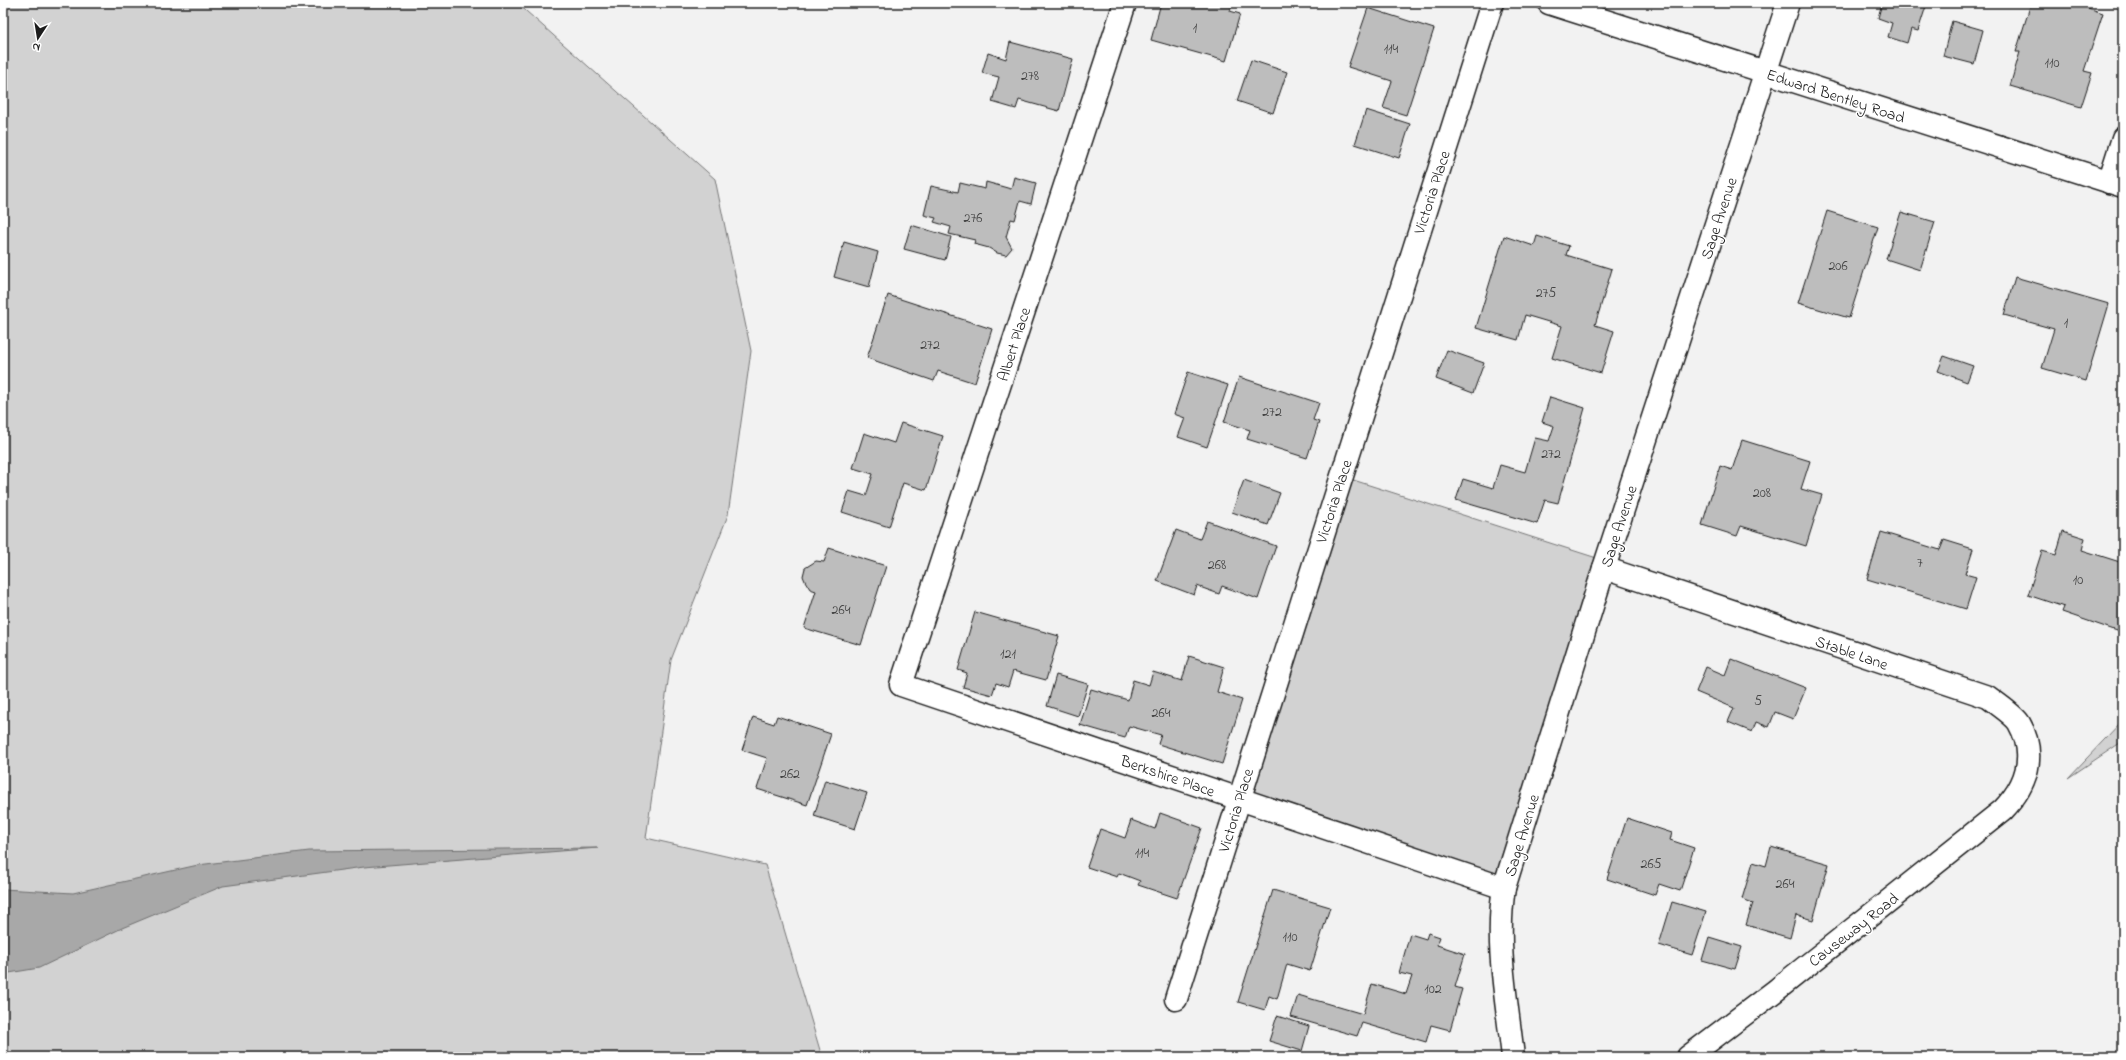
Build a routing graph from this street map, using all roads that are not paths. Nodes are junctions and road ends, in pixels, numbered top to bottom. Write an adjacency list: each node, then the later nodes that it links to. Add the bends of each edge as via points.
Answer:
1 (1125, 3): 9 (street, Albert Place)
2 (1492, 3): 11 (street, Victoria Place)
3 (1549, 3): 5 (street, Edward Bentley Road)
4 (1788, 3): 5 (street, Sage Avenue)
5 (1765, 72): 7 (street, Edward Bentley Road); 8 (street, Sage Avenue)
6 (2123, 138): 7 (street)
7 (2116, 184)
8 (1604, 568): 10 (street, Stable Lane, via 1988,697 2018,722 2029,751 2028,770); 12 (street, Sage Avenue)
9 (901, 685): 11 (street, Berkshire Place)
10 (2016, 797): 15 (street, Causeway Road, via 1775,991)
11 (1238, 799): 12 (street, Berkshire Place); 13 (street, Victoria Place)
12 (1504, 888): 14 (street, Sage Avenue, via 1500,909 1500,931)
13 (1176, 999)
14 (1513, 1057)
15 (1688, 1057)

